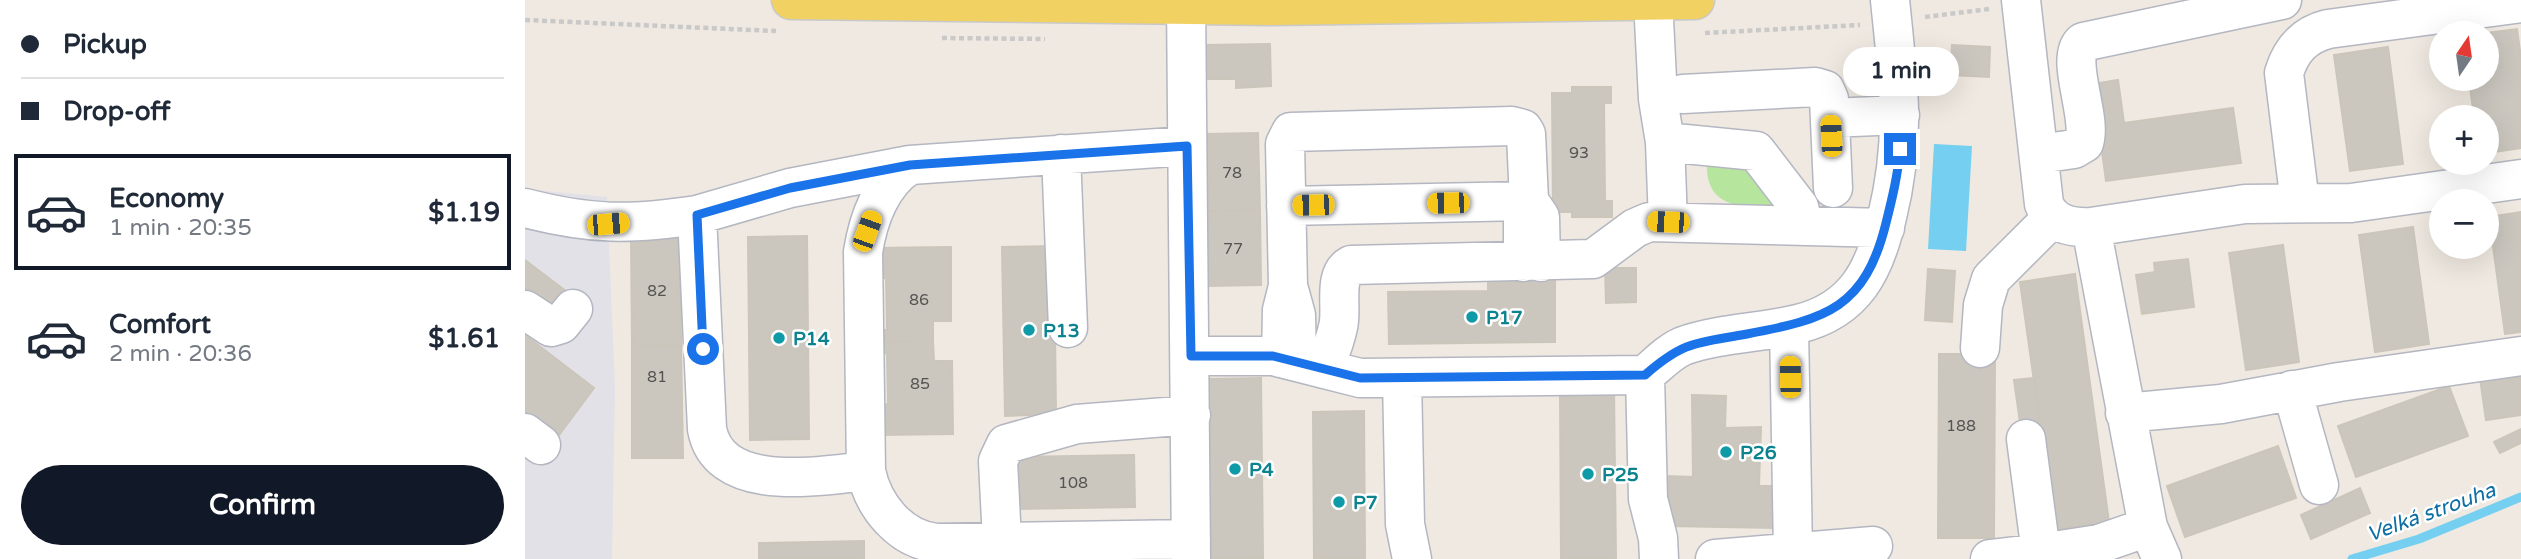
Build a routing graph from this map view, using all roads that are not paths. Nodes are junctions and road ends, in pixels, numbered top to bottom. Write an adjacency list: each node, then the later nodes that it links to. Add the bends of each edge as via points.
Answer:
1 (791, 0): 5 (main road)
2 (1695, 0): 4 (main road)
3 (2282, 0): 16 (street, via 2083,42 2076,57 2084,143)
4 (1653, 1): 7 (main road); 13 (street)
5 (1187, 2): 7 (main road); 14 (street)
6 (2021, 2): 16 (street)
7 (1316, 3)
8 (2521, 3): 21 (street, via 2328,29 2300,43 2284,73)
9 (1891, 10): 11 (street)
10 (1683, 94): 12 (street, via 1821,88 1828,94)
11 (1901, 124): 12 (street); 28 (street, via 1898,172)
12 (1830, 127): 19 (street)
13 (1665, 142): 26 (street); 27 (street, via 1756,151 1799,207)
14 (1187, 146): 15 (street); 36 (street)
15 (1061, 153): 17 (street); 34 (street)
16 (2039, 154): 25 (street, via 2044,204)
17 (910, 165): 24 (street, via 790,188); 45 (street, via 890,181 865,239)
18 (2521, 179): 21 (street, via 2351,203)
19 (1833, 188)
20 (1529, 201): 22 (street); 22 (street, via 1526,134 1518,127 1498,127 1291,132 1285,144); 30 (street, via 1523,217)
21 (2300, 203): 29 (street, via 2245,204)
22 (1286, 206): 38 (street, via 1288,286 1282,310)
23 (525, 208): 24 (street, via 608,224)
24 (697, 215): 45 (street, via 707,429 714,452 735,467 770,475)
25 (2052, 218): 29 (street); 35 (street, via 1991,279 1983,305)
26 (1668, 222): 27 (street); 30 (street, via 1642,224 1593,259)
27 (1804, 226): 28 (street)
28 (1885, 228): 33 (street, via 1869,275 1857,290 1817,317)
29 (2091, 228): 42 (street)
30 (1532, 262): 38 (street, via 1360,264 1346,268 1341,279 1339,325)
31 (573, 309): 32 (street, via 561,324 551,327)
32 (525, 310)
33 (1789, 326): 39 (street, via 1683,346); 52 (street)
34 (1068, 328)
35 (1980, 348)
36 (1191, 356): 38 (street); 43 (street)
37 (2521, 356): 41 (street)
38 (1301, 363): 40 (street, via 1360,378)
39 (1645, 375): 40 (street); 55 (street, via 1647,488)
40 (1402, 378): 54 (street, via 1405,524)
41 (2292, 390): 42 (street, via 2221,404); 46 (street)
42 (2125, 413): 47 (street)
43 (1191, 415): 49 (street, via 1077,424 1006,444 998,461); 50 (street)
44 (2026, 439): 53 (street)
45 (866, 471): 49 (street, via 875,499 911,537)
46 (2319, 485)
47 (2155, 543): 53 (street, via 2099,544)
48 (1873, 546): 52 (street)
49 (997, 547): 51 (street)
50 (1191, 549): 51 (street)
51 (1105, 550)
52 (1793, 552): 56 (street)
53 (2041, 553): 57 (street)
54 (1412, 559)
55 (1659, 559)
56 (1715, 559)
57 (1990, 559)

